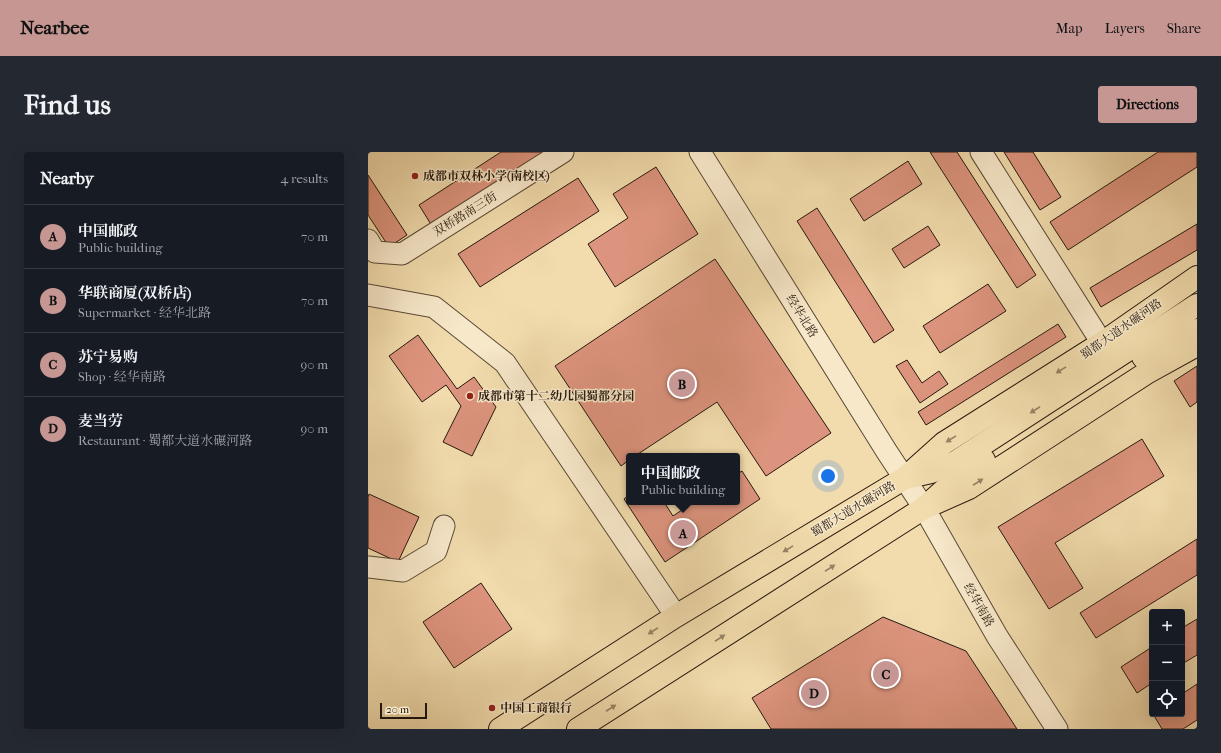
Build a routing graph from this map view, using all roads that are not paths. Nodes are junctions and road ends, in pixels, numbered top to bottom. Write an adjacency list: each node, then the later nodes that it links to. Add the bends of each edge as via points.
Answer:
1 (563, 152): 4 (street, 双桥路南三街, via 402,254 376,252)
2 (700, 152): 14 (street, 经华北路)
3 (981, 152): 12 (street)
4 (368, 240)
5 (1197, 277): 12 (main road, 蜀都大道水碾河路)
6 (368, 295): 18 (street, via 434,307 505,363)
7 (1197, 296): 12 (main road)
8 (1197, 305): 12 (main road)
9 (1197, 323): 13 (main road)
10 (1197, 330): 13 (main road)
11 (1197, 345): 15 (main road, one-way to 11, via 969,488 1148,372)
12 (1105, 354): 14 (main road, 蜀都大道水碾河路, one-way to 14, via 954,463)
13 (1143, 357): 15 (main road, via 961,475)
14 (905, 478): 15 (street, 经华南路); 18 (main road, 蜀都大道水碾河路, one-way to 18)
15 (924, 508): 20 (main road, one-way to 15); 21 (street, 经华南路, via 997,636)
16 (444, 526): 17 (street, via 436,551 403,571)
17 (368, 567)
18 (676, 616): 19 (main road, 蜀都大道水碾河路, one-way to 19)
19 (500, 729)
20 (578, 729)
21 (1057, 729)

